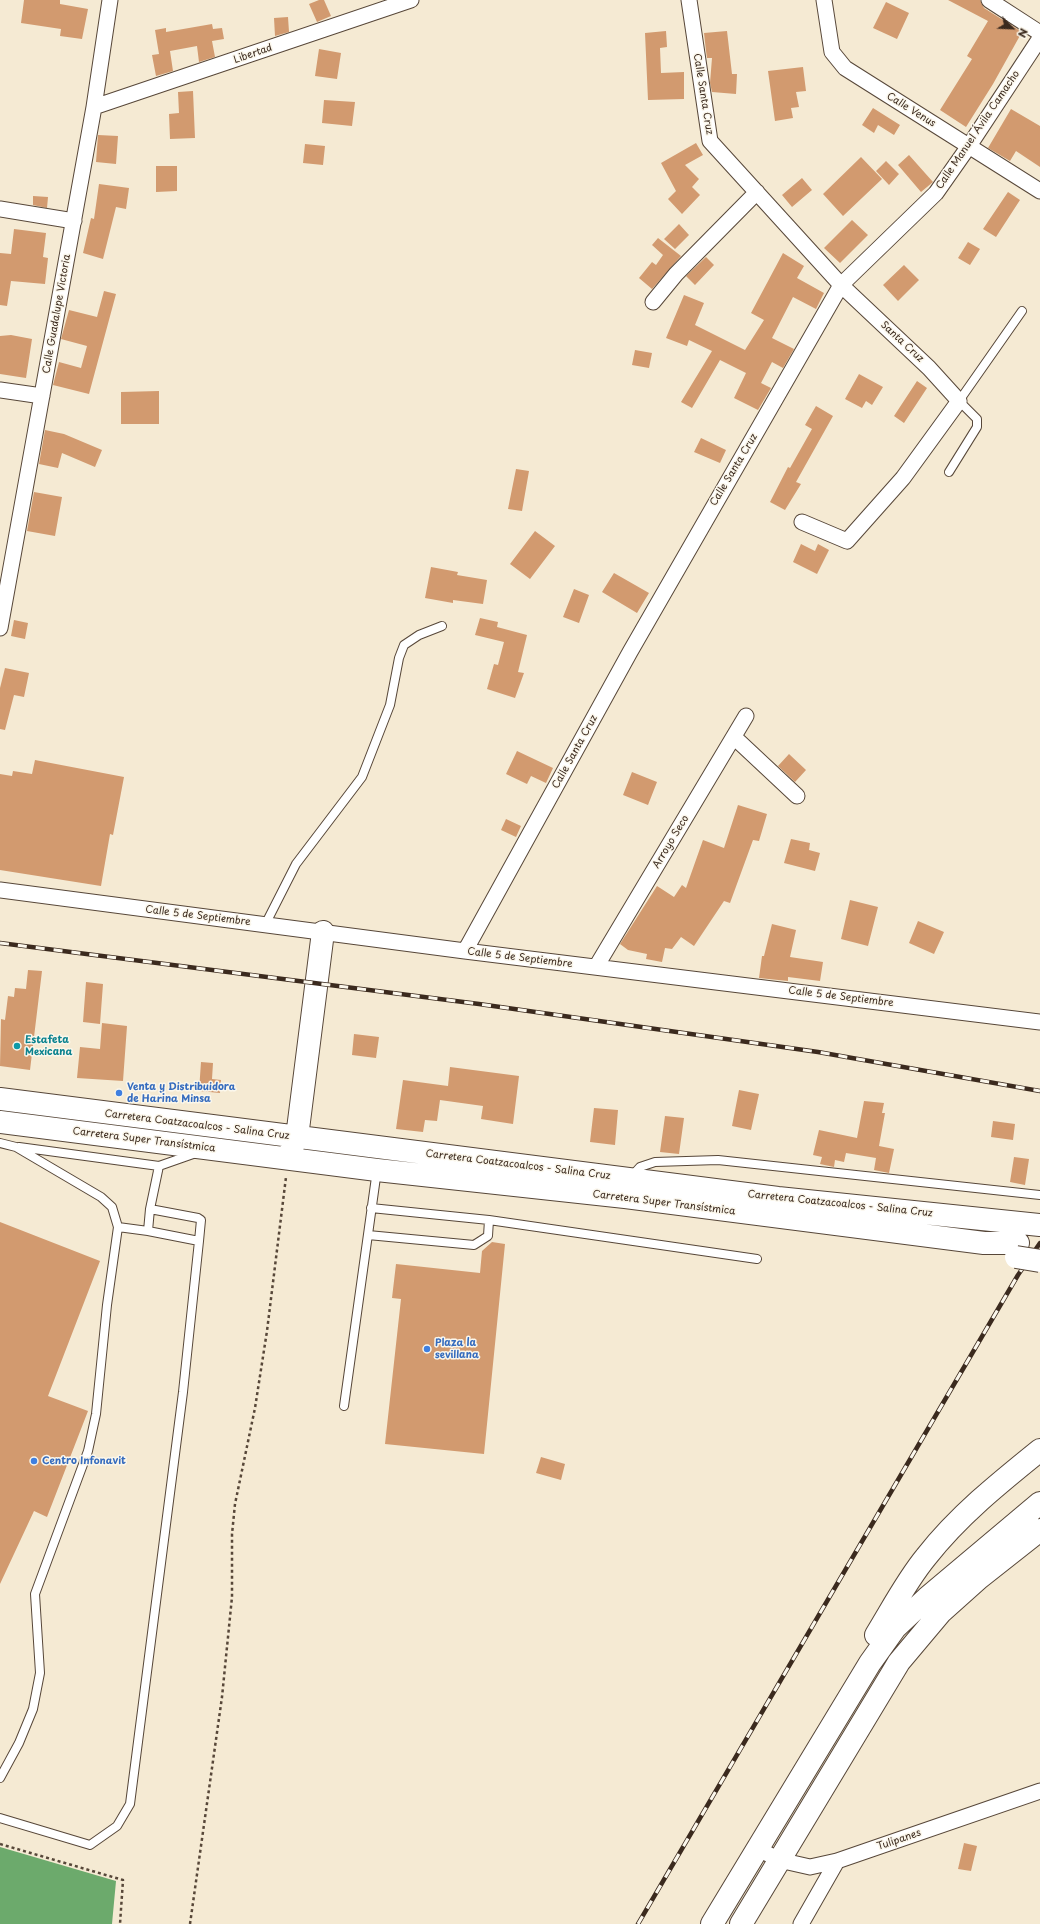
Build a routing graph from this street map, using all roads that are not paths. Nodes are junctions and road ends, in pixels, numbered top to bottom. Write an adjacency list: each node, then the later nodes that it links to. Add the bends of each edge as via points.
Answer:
1 (110, 0): 8 (street, Calle Guadalupe Victoria)
2 (412, 0): 8 (street, Libertad)
3 (689, 0): 11 (street, Calle Santa Cruz, via 710,141)
4 (824, 0): 9 (street, Calle Venus, via 832,52 845,68)
5 (989, 0): 6 (street)
6 (1040, 33)
7 (1040, 38): 9 (street, Calle Manuel Ávila Camacho)
8 (94, 107): 13 (street, Calle Guadalupe Victoria)
9 (969, 146): 10 (street, Calle Venus); 14 (street, Calle Manuel Ávila Camacho, via 936,193)
10 (1040, 191)
11 (756, 192): 14 (street, Calle Santa Cruz); 15 (street, via 676,274)
12 (0, 209): 13 (street)
13 (74, 220): 18 (street, Calle Guadalupe Victoria)
14 (841, 285): 19 (street, Santa Cruz, via 929,368); 30 (street, Calle Santa Cruz, via 642,631)
15 (653, 302)
16 (1022, 311): 19 (lane)
17 (0, 390): 18 (street)
18 (42, 396): 23 (street, Calle Guadalupe Victoria)
19 (959, 401): 20 (lane, via 978,423); 21 (street, via 903,478 847,541)
20 (949, 472)
21 (802, 522)
22 (442, 626): 28 (lane, via 419,635 404,645 390,705 362,777 296,864)
23 (0, 628)
24 (746, 716): 25 (street, Arroyo Seco)
25 (734, 737): 26 (street); 31 (street, Arroyo Seco)
26 (798, 796)
27 (0, 890): 28 (street, Calle 5 de Septiembre)
28 (265, 925): 29 (street, Calle 5 de Septiembre)
29 (323, 932): 30 (street, Calle 5 de Septiembre); 35 (main road)
30 (465, 951): 31 (street, Calle 5 de Septiembre)
31 (596, 967): 32 (street, Calle 5 de Septiembre)
32 (1040, 1022)
33 (0, 1100): 35 (main road, Carretera Coatzacoalcos - Salina Cruz)
34 (0, 1122): 38 (main road, Carretera Super Transístmica)
35 (297, 1137): 39 (main road); 40 (main road, Carretera Coatzacoalcos - Salina Cruz)
36 (0, 1143): 37 (lane)
37 (16, 1146): 41 (lane); 48 (lane, via 101,1197 112,1207)
38 (210, 1148): 39 (main road, Carretera Super Transístmica); 41 (lane)
39 (288, 1158): 40 (main road, Carretera Super Transístmica)
40 (379, 1159): 42 (main road, Carretera Super Transístmica); 44 (lane)
41 (159, 1166): 45 (lane)
42 (627, 1188): 43 (lane, via 640,1166 655,1162 718,1160); 47 (main road, Carretera Coatzacoalcos - Salina Cruz, via 778,1198); 53 (main road, Carretera Super Transístmica)
43 (1040, 1195)
44 (372, 1208): 46 (lane); 50 (lane)
45 (150, 1209): 49 (lane); 51 (lane, via 198,1218 201,1220)
46 (489, 1220): 50 (lane, via 488,1236 474,1245); 54 (lane)
47 (1039, 1224)
48 (118, 1227): 49 (lane); 61 (lane, via 96,1414 88,1451 35,1594 40,1673 33,1709 19,1743)
49 (148, 1231): 51 (lane)
50 (368, 1234): 56 (lane)
51 (199, 1241): 63 (lane, via 183,1392 130,1804 117,1826 90,1846)
52 (1040, 1245): 53 (main road, Carretera Super Transístmica)
53 (1017, 1250): 55 (main road, bridge)
54 (757, 1258)
55 (1040, 1261)
56 (344, 1406)
57 (1040, 1450): 60 (main road, via 971,1508 925,1558 870,1644)
58 (1040, 1503): 60 (main road, via 926,1598 895,1628)
59 (1040, 1530): 65 (main road, via 941,1612 899,1662)
60 (807, 1764): 64 (main road)
61 (0, 1778)
62 (1040, 1791): 66 (street, Tulipanes)
63 (0, 1818)
64 (757, 1848): 65 (street, Tulipanes); 67 (main road)
65 (779, 1860): 66 (street, Tulipanes, via 810,1867); 68 (main road)
66 (837, 1861): 69 (street)
67 (712, 1924)
68 (741, 1924)
69 (801, 1924)

